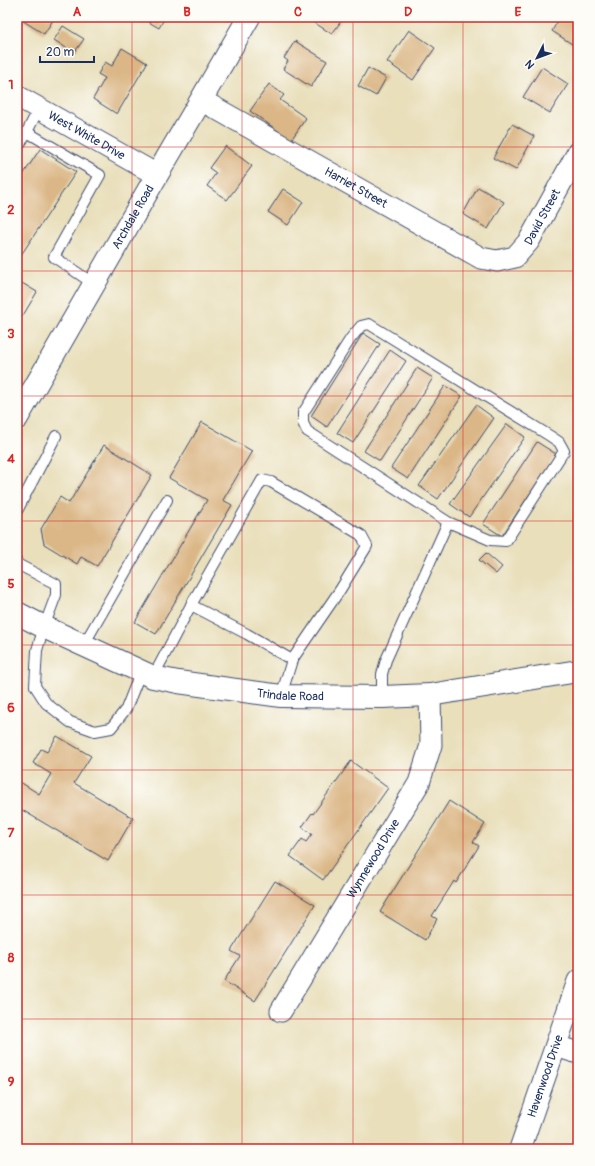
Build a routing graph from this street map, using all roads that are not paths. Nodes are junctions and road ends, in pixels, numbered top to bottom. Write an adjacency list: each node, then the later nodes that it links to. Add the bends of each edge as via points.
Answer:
1 (249, 17): 3 (main road, Archdale Road)
2 (17, 96): 4 (street, West White Drive)
3 (201, 100): 8 (main road, Archdale Road); 9 (street, Harriet Street, via 481,258 497,261)
4 (39, 108): 5 (lane); 8 (street, West White Drive)
5 (27, 132): 6 (lane); 10 (lane, via 100,175 54,257)
6 (17, 149)
7 (578, 152): 9 (street, David Street, via 529,241)
8 (157, 175): 10 (main road, Archdale Road)
9 (515, 257)
10 (94, 284): 11 (main road, Archdale Road)
11 (17, 418)
12 (56, 436): 14 (lane)
13 (167, 500): 20 (lane)
14 (17, 511)
15 (448, 522): 15 (lane, via 490,540 506,541 564,451 550,436 369,324 361,326 303,413 302,423 307,431); 26 (lane, via 386,660 382,674)
16 (17, 562): 19 (lane, via 56,584 56,594)
17 (191, 605): 21 (lane); 21 (lane, via 262,480 271,482 361,535 367,546); 23 (lane)
18 (17, 613): 19 (main road, Trindale Road)
19 (44, 627): 20 (main road, Trindale Road); 23 (lane, via 37,650 36,686 46,702 70,722 95,731 111,728)
20 (83, 646): 23 (main road, Trindale Road)
21 (292, 660): 25 (lane)
22 (578, 671): 24 (main road, Trindale Road)
23 (147, 674): 25 (main road, Trindale Road, via 178,682)
24 (430, 694): 26 (main road, Trindale Road); 28 (street, Wynnewood Drive, via 431,745 419,783)
25 (281, 696): 26 (main road, Trindale Road)
26 (382, 697)
27 (578, 981): 29 (street, Havenwood Drive)
28 (281, 1011)
29 (556, 1046): 30 (street); 31 (street, Havenwood Drive)
30 (578, 1053)
31 (520, 1149)

